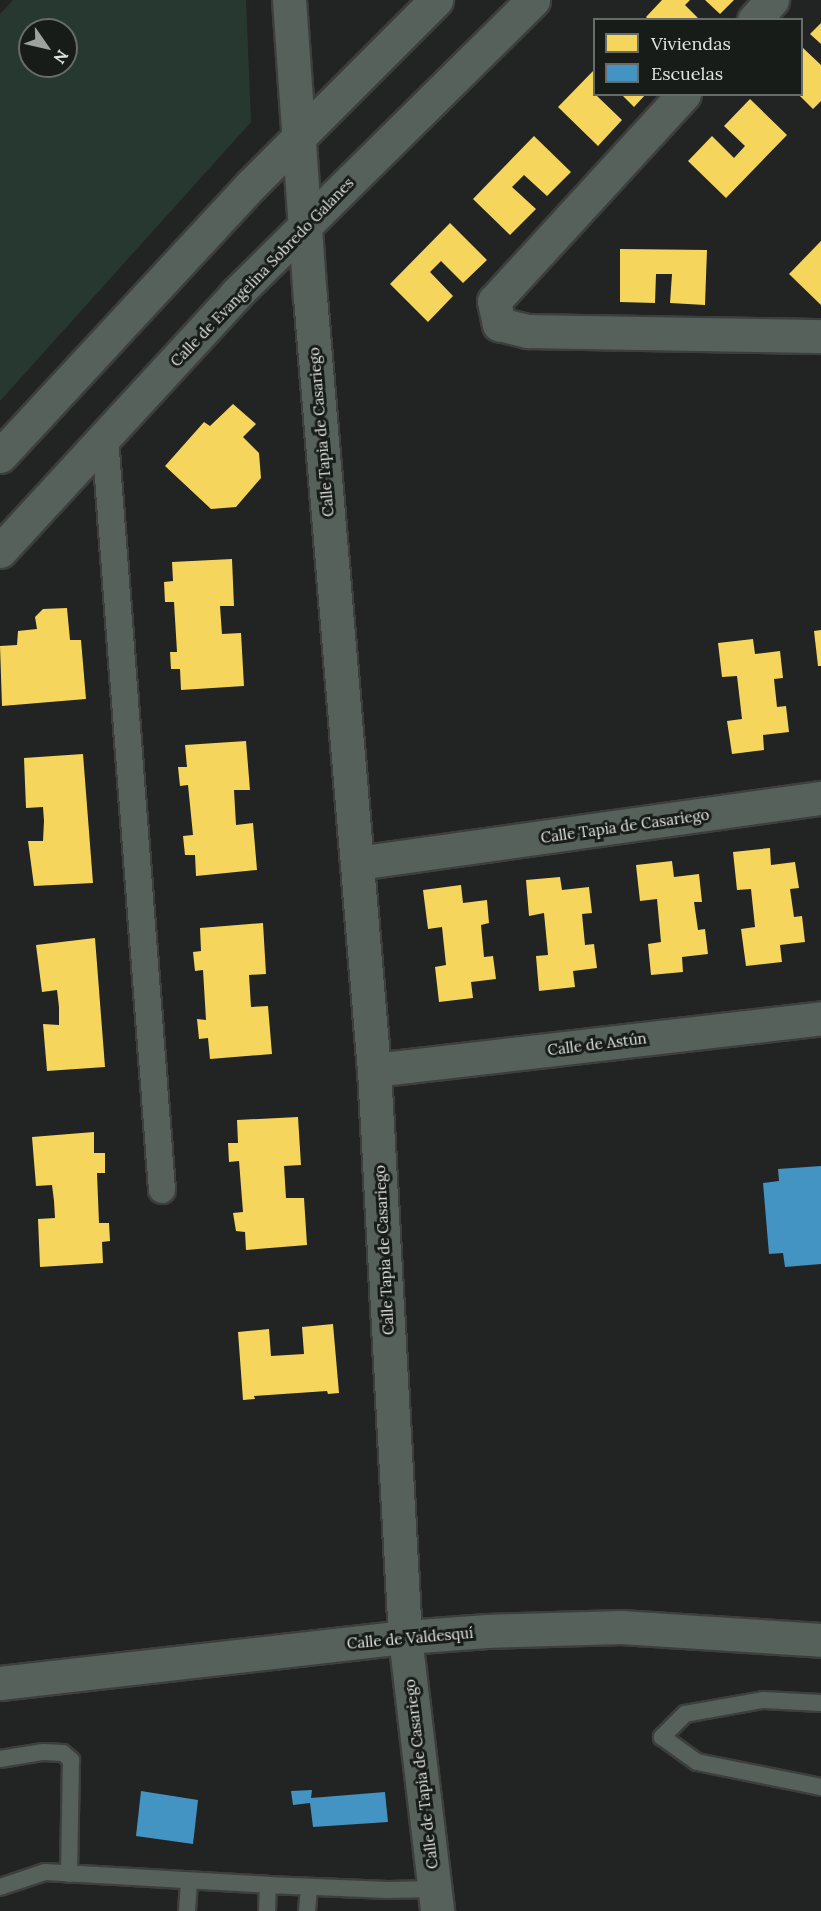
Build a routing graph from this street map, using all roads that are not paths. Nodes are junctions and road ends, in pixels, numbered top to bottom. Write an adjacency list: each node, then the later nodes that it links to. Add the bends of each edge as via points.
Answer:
1 (289, 0): 7 (street, Calle Tapia de Casariego)
2 (436, 0): 7 (street)
3 (532, 0): 8 (street, Calle de Evangelina Sobredo Galanes)
4 (772, 0): 5 (street)
5 (756, 18)
6 (682, 96): 9 (street, via 495,301 499,324 528,331)
7 (299, 135): 8 (street, Calle Tapia de Casariego); 11 (street)
8 (306, 223): 10 (street, Calle de Evangelina Sobredo Galanes); 14 (street, Calle Tapia de Casariego)
9 (821, 336)
10 (105, 437): 12 (street, Calle de Evangelina Sobredo Galanes); 17 (street)
11 (0, 456)
12 (0, 551)
13 (821, 798): 14 (street, Calle Tapia de Casariego)
14 (357, 863): 16 (street, Calle Tapia de Casariego)
15 (821, 1018): 16 (street, Calle de Astún)
16 (374, 1070): 18 (street, Calle Tapia de Casariego)
17 (162, 1190)
18 (405, 1637): 19 (street, Calle de Valdesquí, via 621,1627); 20 (street, Calle de Valdesquí); 29 (street, Calle de Tapia de Casariego)
19 (821, 1640)
20 (0, 1683)
21 (821, 1703): 23 (lane, via 763,1700 685,1714 662,1737 697,1762)
22 (0, 1759): 24 (lane, via 43,1752 63,1753 71,1760)
23 (821, 1787)
24 (69, 1874): 25 (lane); 27 (lane, via 45,1872)
25 (189, 1881): 26 (lane); 30 (lane)
26 (268, 1885): 28 (lane); 31 (lane)
27 (0, 1887)
28 (309, 1887): 29 (lane, via 388,1890); 32 (lane)
29 (436, 1900)
30 (187, 1911)
31 (267, 1911)
32 (307, 1911)

